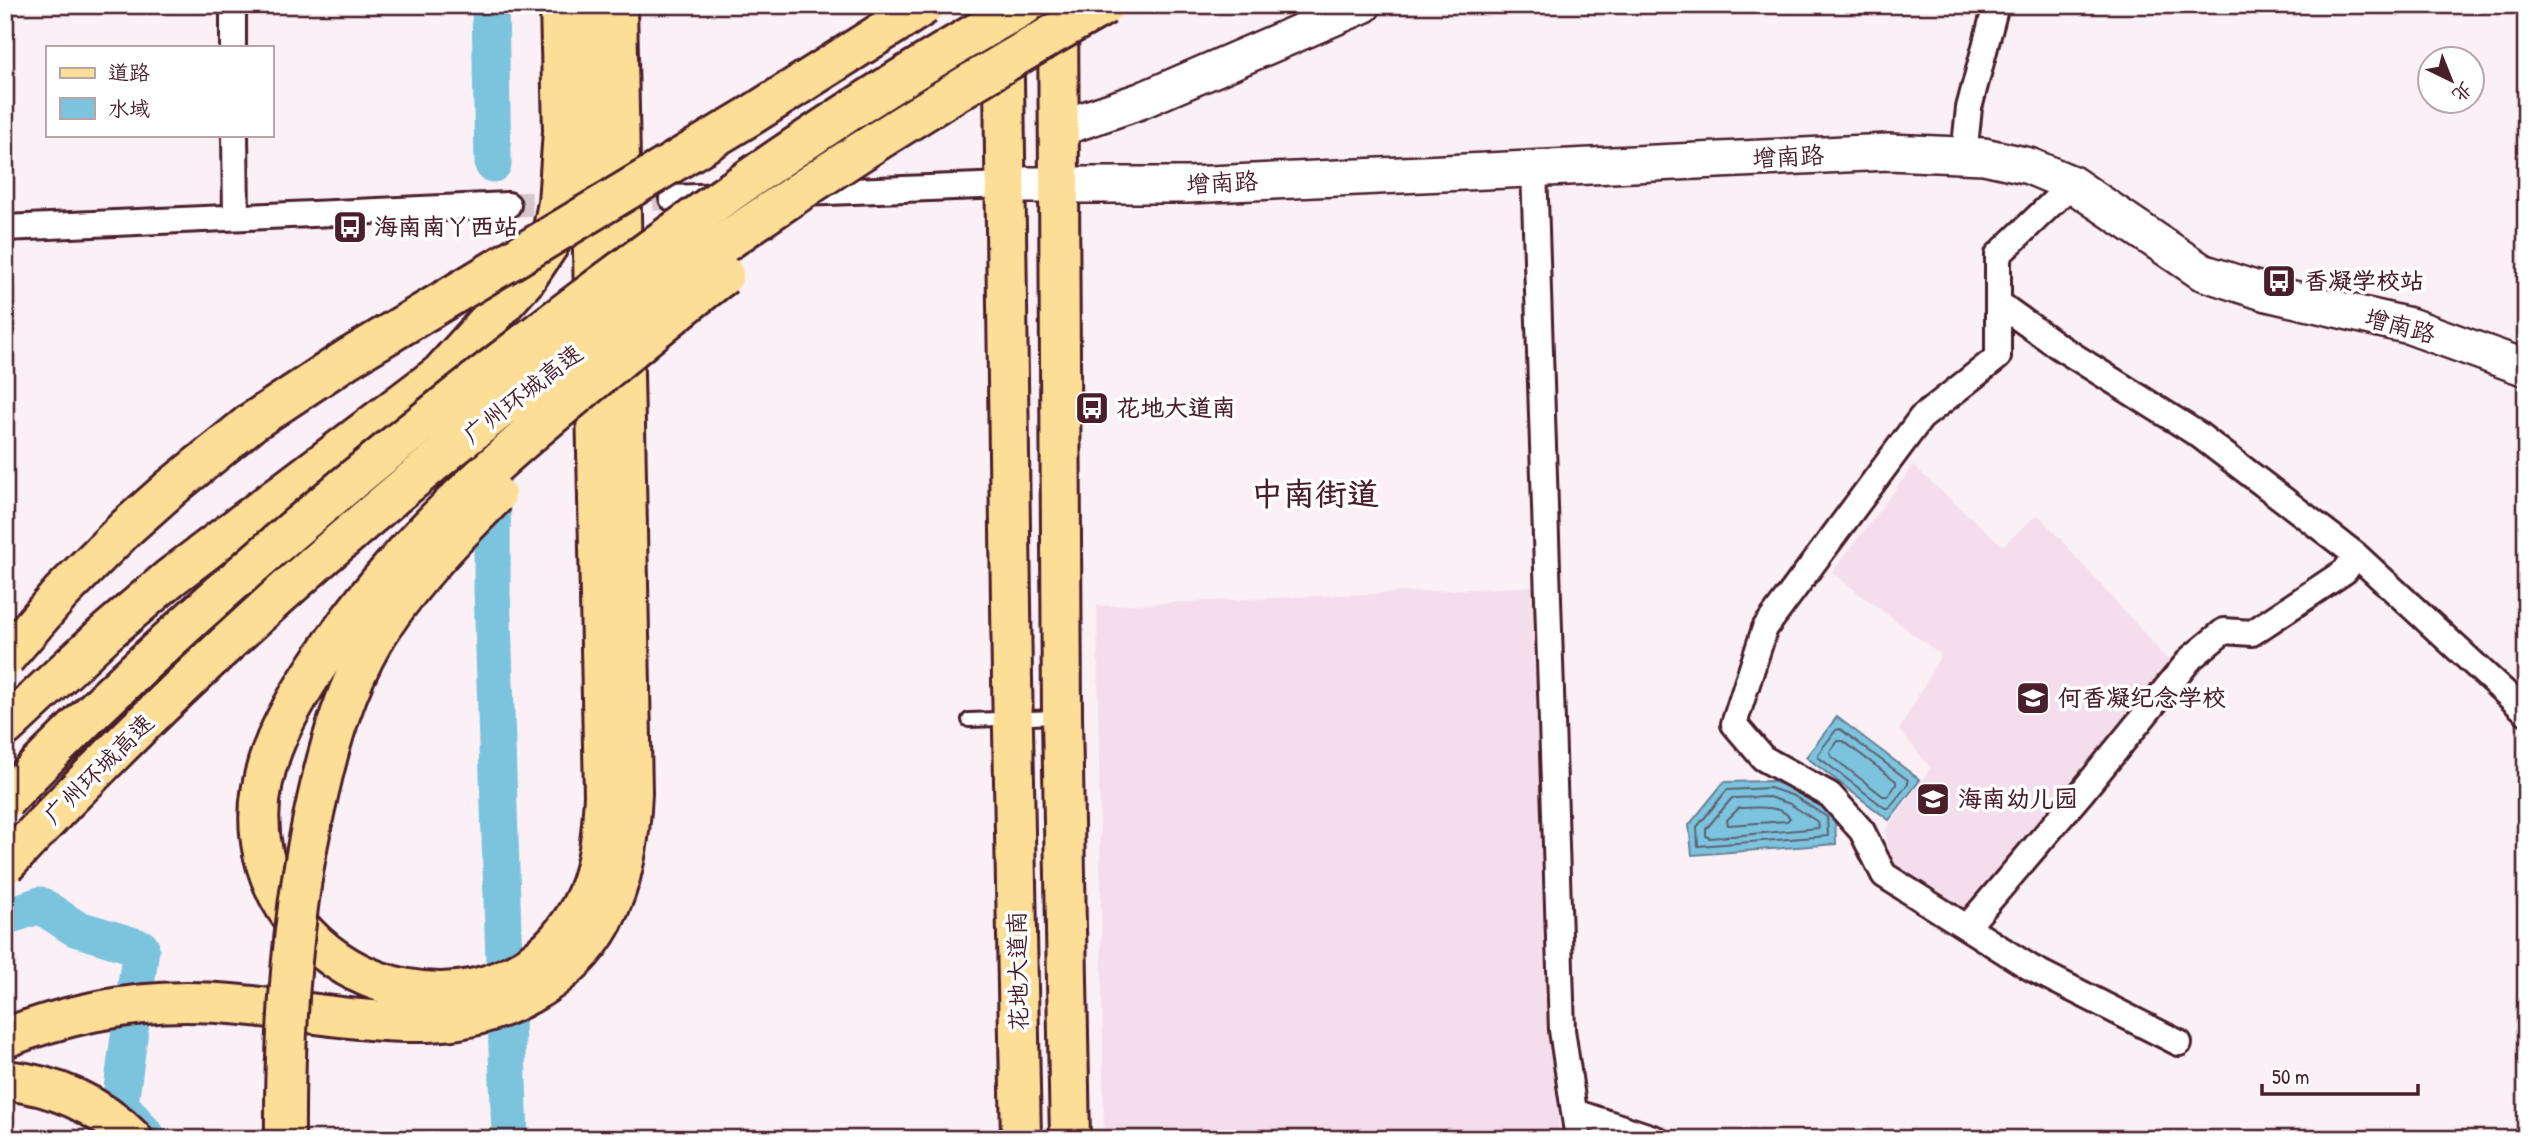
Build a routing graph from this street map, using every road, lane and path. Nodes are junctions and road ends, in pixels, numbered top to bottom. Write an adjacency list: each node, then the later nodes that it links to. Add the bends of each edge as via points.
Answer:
1 (233, 5): 12 (street)
2 (560, 5): 33 (main road, via 563,131 558,203 550,243 526,279 440,374 170,578)
3 (587, 5): 24 (main road, bridge, via 604,795 599,848 579,909 542,954 527,965 468,989 426,992 353,971 308,937 272,885 259,826 260,793 275,739 312,673 355,611 443,512 527,437 695,298)
4 (617, 5): 37 (main road, via 632,793 626,852 615,894 596,933 568,966 526,996 486,1013 442,1021 409,1022 202,1002 156,1003 100,1011)
5 (925, 5): 28 (main road, bridge, via 347,359 252,422 127,527)
6 (1003, 5): 17 (main road, 花地大道南)
7 (1025, 5): 34 (main road, 广州环城高速, bridge, via 811,137 525,342 342,488 201,609)
8 (1058, 5): 13 (main road, 花地大道南)
9 (1107, 5): 24 (main road, bridge, via 941,117); 35 (main road, 广州环城高速, bridge, via 966,85 818,179 536,383 374,514 245,628)
10 (1363, 5): 13 (street, via 1140,101)
11 (1996, 5): 15 (street, via 1969,108)
12 (233, 46)
13 (1058, 129): 19 (main road, 花地大道南)
14 (235, 136): 22 (street)
15 (1964, 155): 16 (street, 增南路, via 1888,152); 18 (street, 增南路, via 2029,166)
16 (1534, 168): 19 (street, 增南路, via 1188,185); 40 (street, via 1562,1030)
17 (1005, 184): 19 (street, 增南路); 20 (street); 31 (main road, 花地大道南)
18 (2072, 184): 25 (street, via 1998,255); 26 (street, 增南路, via 2202,272 2267,293 2410,326)
19 (1059, 186): 30 (main road, 花地大道南)
20 (672, 198)
21 (508, 205): 22 (street)
22 (236, 217): 23 (street)
23 (5, 229)
24 (743, 261): 42 (main road, bridge, via 483,508 401,602 364,657 335,732 301,877 287,1028)
25 (1998, 303): 27 (street, via 2199,435); 36 (street, via 1998,357 1921,418 1765,628 1734,724 1763,758 1830,795 1862,831 1884,875)
26 (2526, 368)
27 (2356, 555): 29 (street); 36 (street, via 2345,572 2252,633 2224,631 2192,658)
28 (5, 658)
29 (2526, 712)
30 (1062, 717): 31 (lane); 44 (main road, 花地大道南)
31 (1013, 719): 32 (lane); 43 (main road, 花地大道南)
32 (969, 720)
33 (5, 727)
34 (5, 800)
35 (5, 865)
36 (1967, 927): 38 (street, via 2031,968)
37 (5, 1038)
38 (2179, 1043)
39 (5, 1080): 41 (main road, via 77,1099)
40 (1574, 1112): 45 (street); 46 (street)
41 (133, 1139)
42 (285, 1139)
43 (1021, 1139)
44 (1070, 1139)
45 (1578, 1139)
46 (1656, 1139)

